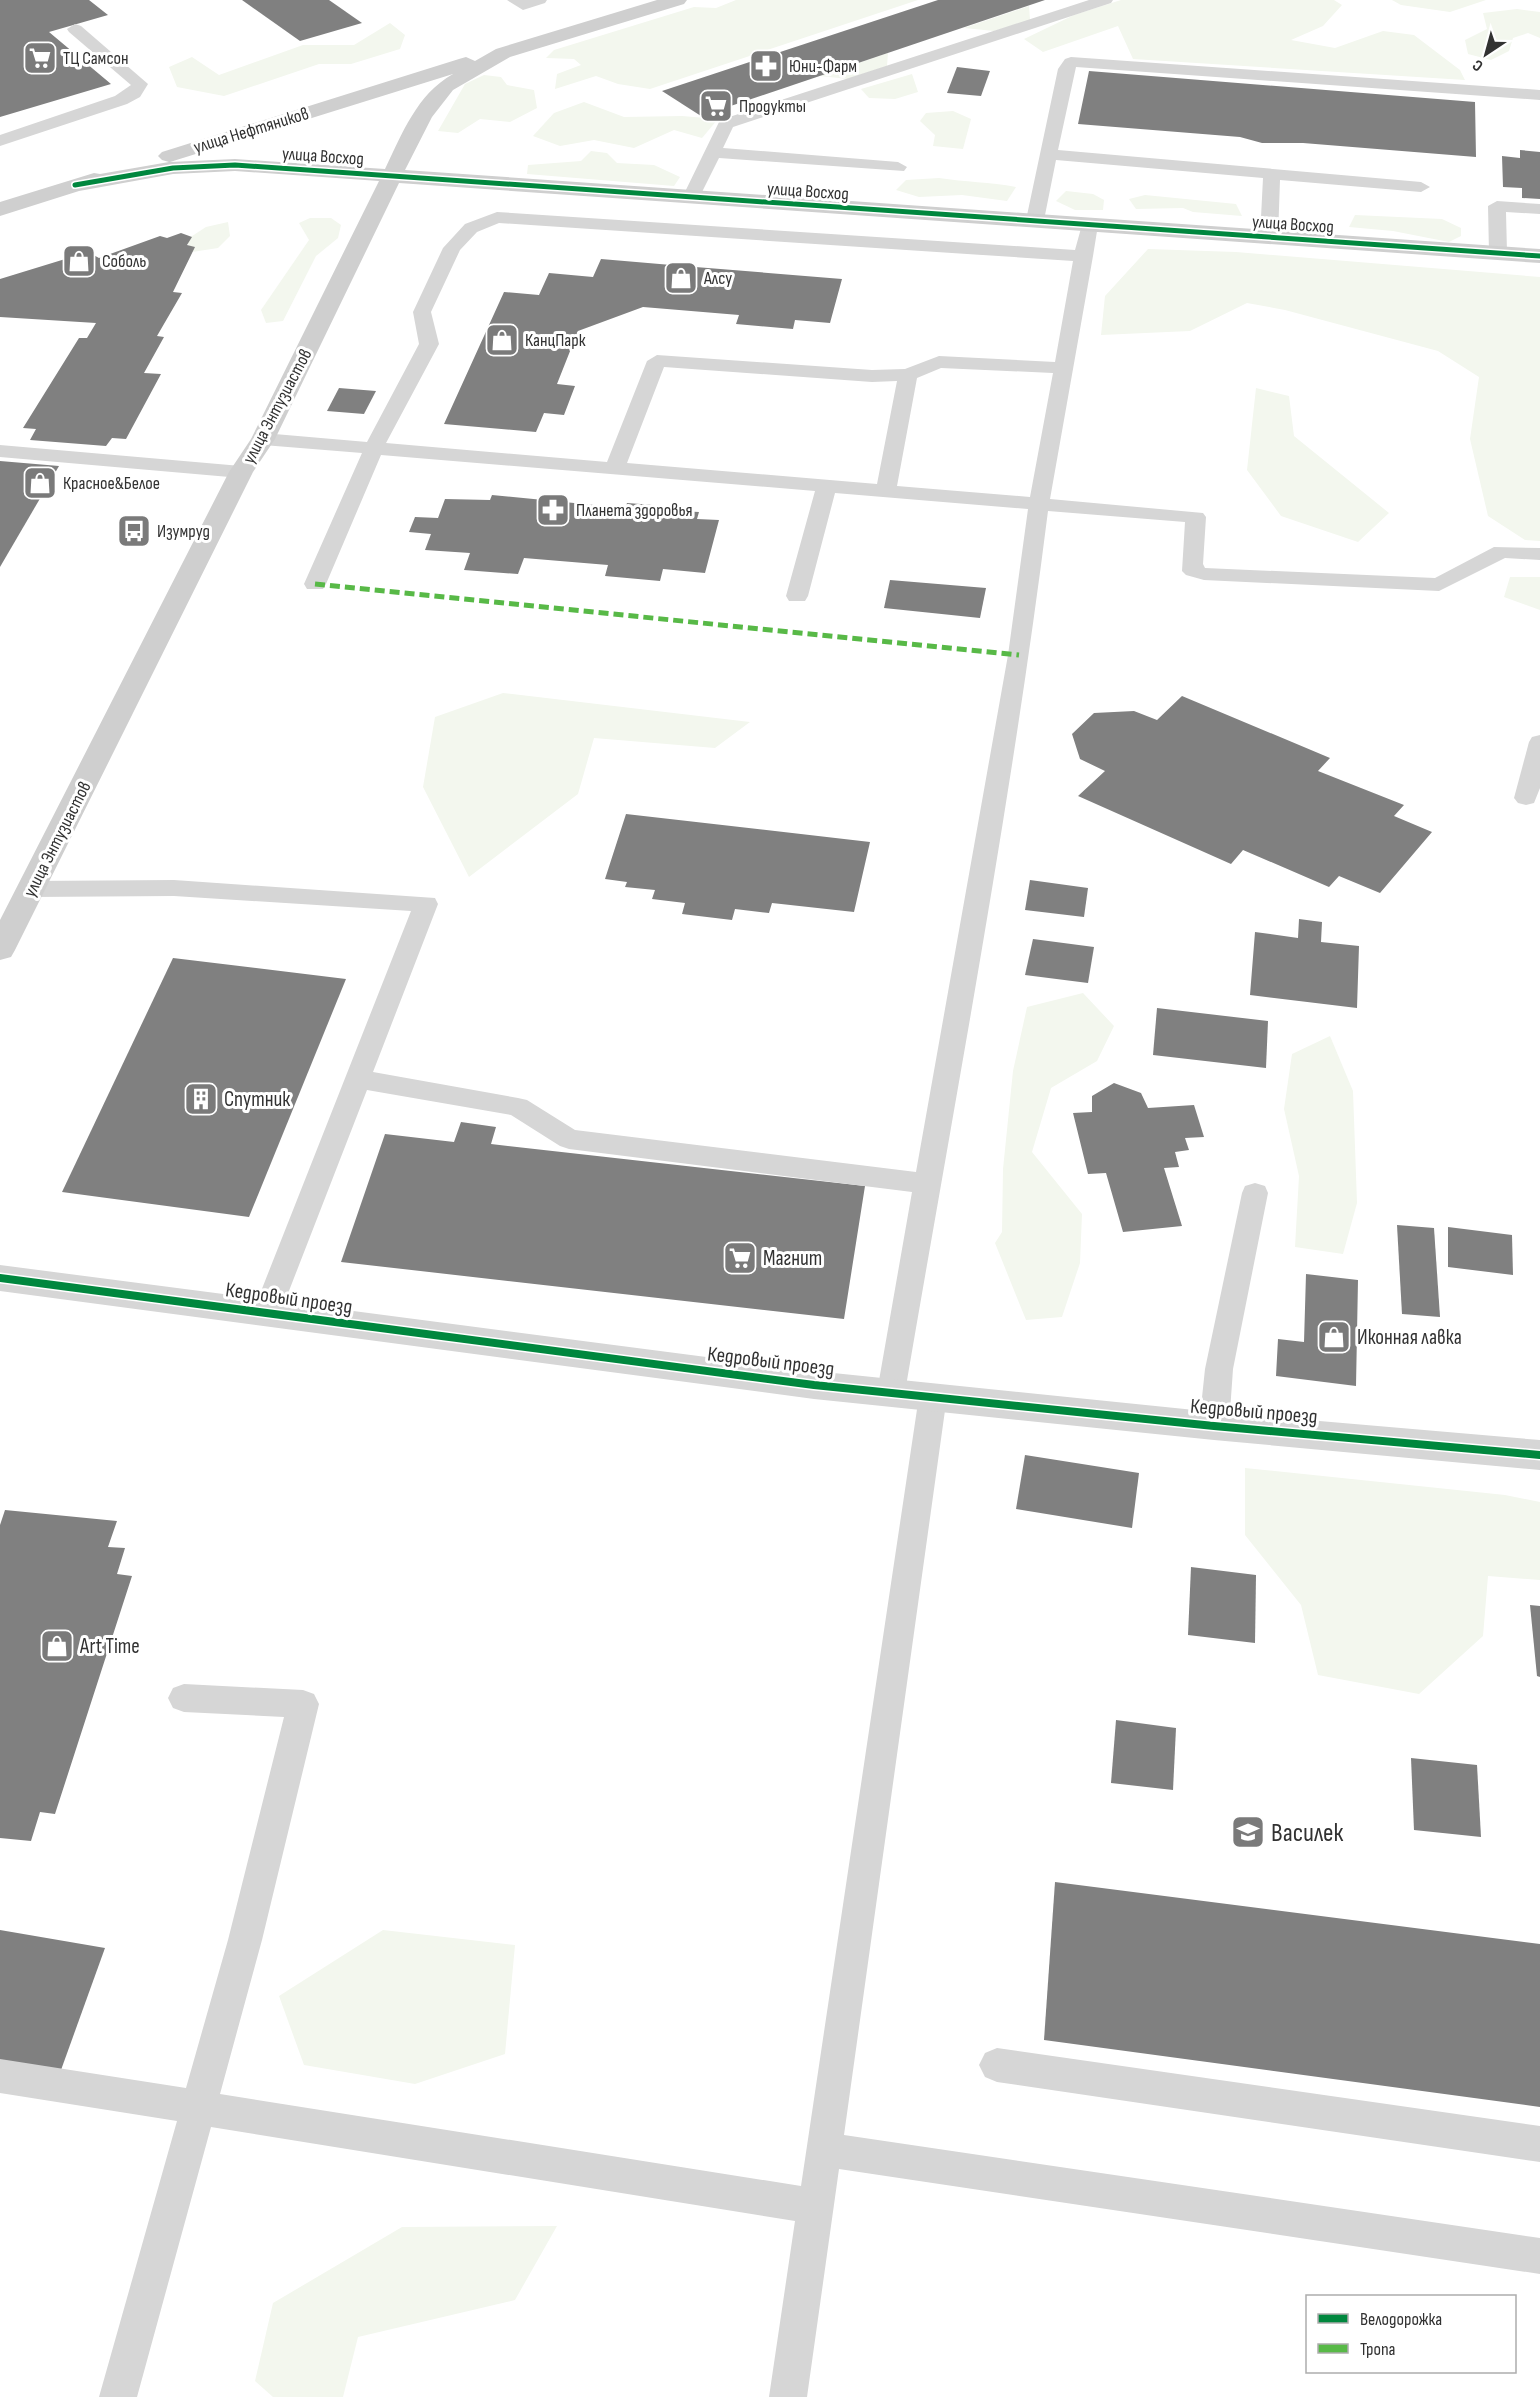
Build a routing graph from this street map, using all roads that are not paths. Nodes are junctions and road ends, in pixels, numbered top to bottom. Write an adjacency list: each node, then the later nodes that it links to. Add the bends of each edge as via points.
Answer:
1 (515, 0): 2 (lane, via 523,5)
2 (539, 0)
3 (677, 0): 6 (street, улица Энтузиастов)
4 (1105, 0): 9 (lane, via 734,120 723,128)
5 (75, 29): 8 (lane, via 140,84 134,93)
6 (503, 53): 13 (street, улица Энтузиастов, via 446,86 422,115); 14 (street, улица Нефтяников)
7 (1540, 95): 10 (lane, via 1071,62 1065,69)
8 (0, 141)
9 (712, 152): 11 (lane); 16 (lane)
10 (1049, 154): 12 (lane); 19 (lane)
11 (898, 167)
12 (1272, 174): 15 (lane); 21 (lane)
13 (393, 176): 14 (street, улица Восход, via 235,165 173,168); 16 (street, улица Восход); 27 (street, улица Энтузиастов)
14 (75, 185): 17 (street, улица Нефтяников)
15 (1421, 187)
16 (691, 198): 19 (street, улица Восход)
17 (0, 209)
18 (1540, 209): 22 (lane, via 1497,206)
19 (1035, 220): 20 (street, улица Восход)
20 (1089, 225): 21 (street, улица Восход); 23 (lane)
21 (1269, 237): 22 (street, улица Восход)
22 (1498, 253): 24 (street, улица Восход)
23 (1084, 256): 25 (lane); 28 (lane, via 497,217 471,228 452,248 422,312 429,344)
24 (1540, 256)
25 (1064, 368): 26 (lane, via 939,362); 34 (lane)
26 (908, 375): 30 (lane, via 872,376 657,361); 33 (lane)
27 (263, 439): 28 (lane); 31 (street, улица Энтузиастов)
28 (374, 448): 30 (lane); 36 (lane)
29 (0, 451): 31 (lane)
30 (615, 468): 32 (lane)
31 (242, 472): 40 (street, улица Энтузиастов)
32 (827, 486): 33 (lane); 37 (lane)
33 (886, 491): 34 (lane)
34 (1040, 504): 35 (lane, via 1196,517 1192,564 1193,571 1204,574 1439,585 1501,552); 43 (lane, via 1019,655)
35 (1540, 554)
36 (315, 584)
37 (797, 596)
38 (1540, 742): 39 (lane)
39 (1526, 798)
40 (32, 889): 41 (street, улица Энтузиастов); 42 (lane, via 174,888 426,903)
41 (0, 950)
42 (358, 1079): 43 (lane, via 518,1107 569,1139); 46 (lane)
43 (929, 1184): 47 (lane)
44 (1256, 1193): 49 (lane, via 1219,1369)
45 (0, 1278): 46 (street, Кедровый проезд)
46 (266, 1314): 47 (street, Кедровый проезд)
47 (891, 1392): 48 (street, Кедровый проезд)
48 (933, 1396): 49 (street, Кедровый проезд); 56 (lane)
49 (1214, 1426): 50 (street, Кедровый проезд)
50 (1540, 1455)
51 (184, 1698): 54 (lane, via 303,1704 246,1940)
52 (997, 2065): 55 (lane)
53 (0, 2076): 54 (lane)
54 (198, 2107): 57 (lane); 59 (lane)
55 (1540, 2144)
56 (822, 2149): 57 (lane); 58 (lane)
57 (814, 2206): 60 (lane)
58 (1540, 2256)
59 (118, 2397)
60 (788, 2397)

